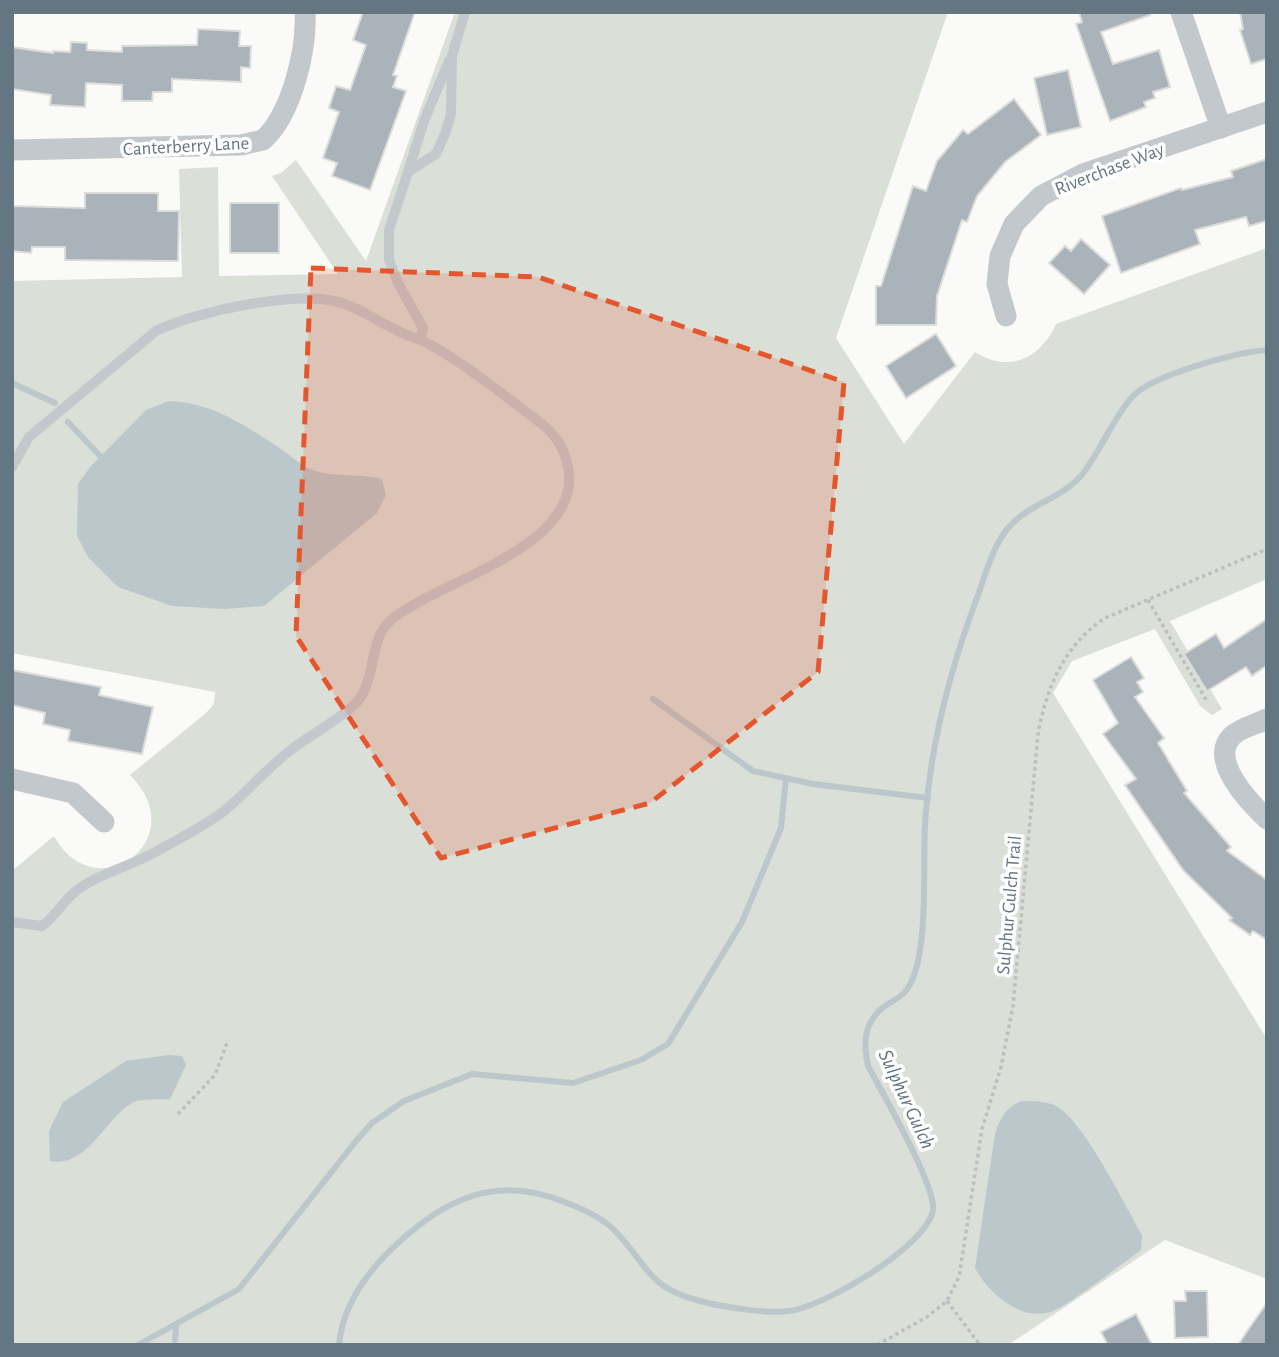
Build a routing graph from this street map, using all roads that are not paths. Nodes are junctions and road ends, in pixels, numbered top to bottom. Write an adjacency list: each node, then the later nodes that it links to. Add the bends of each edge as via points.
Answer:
1 (305, 12): 7 (street, Canterberry Lane, via 295,79 274,129 263,140 241,145)
2 (465, 12): 4 (lane)
3 (1181, 12): 6 (street)
4 (452, 56): 8 (lane); 8 (lane, via 451,114 445,134 436,154)
5 (1267, 112): 6 (street, Riverchase Way)
6 (1221, 128): 9 (street, Riverchase Way, via 1083,174 1032,203 1009,232 1000,256 997,284)
7 (12, 150)
8 (408, 172): 10 (lane, via 389,230 388,260 423,328)
9 (1006, 316)
10 (420, 340): 11 (lane, via 383,326 344,303 310,297 177,320 137,345 29,437); 16 (lane, via 552,431 565,450 570,477 558,514 505,557 390,620 356,703 288,752 221,813 141,860 84,886 42,926)
11 (12, 467)
12 (1267, 719): 14 (street, via 1234,733 1226,748 1227,765 1252,805)
13 (12, 779): 15 (street, via 73,793)
14 (1267, 819)
15 (104, 822)
16 (12, 922)

